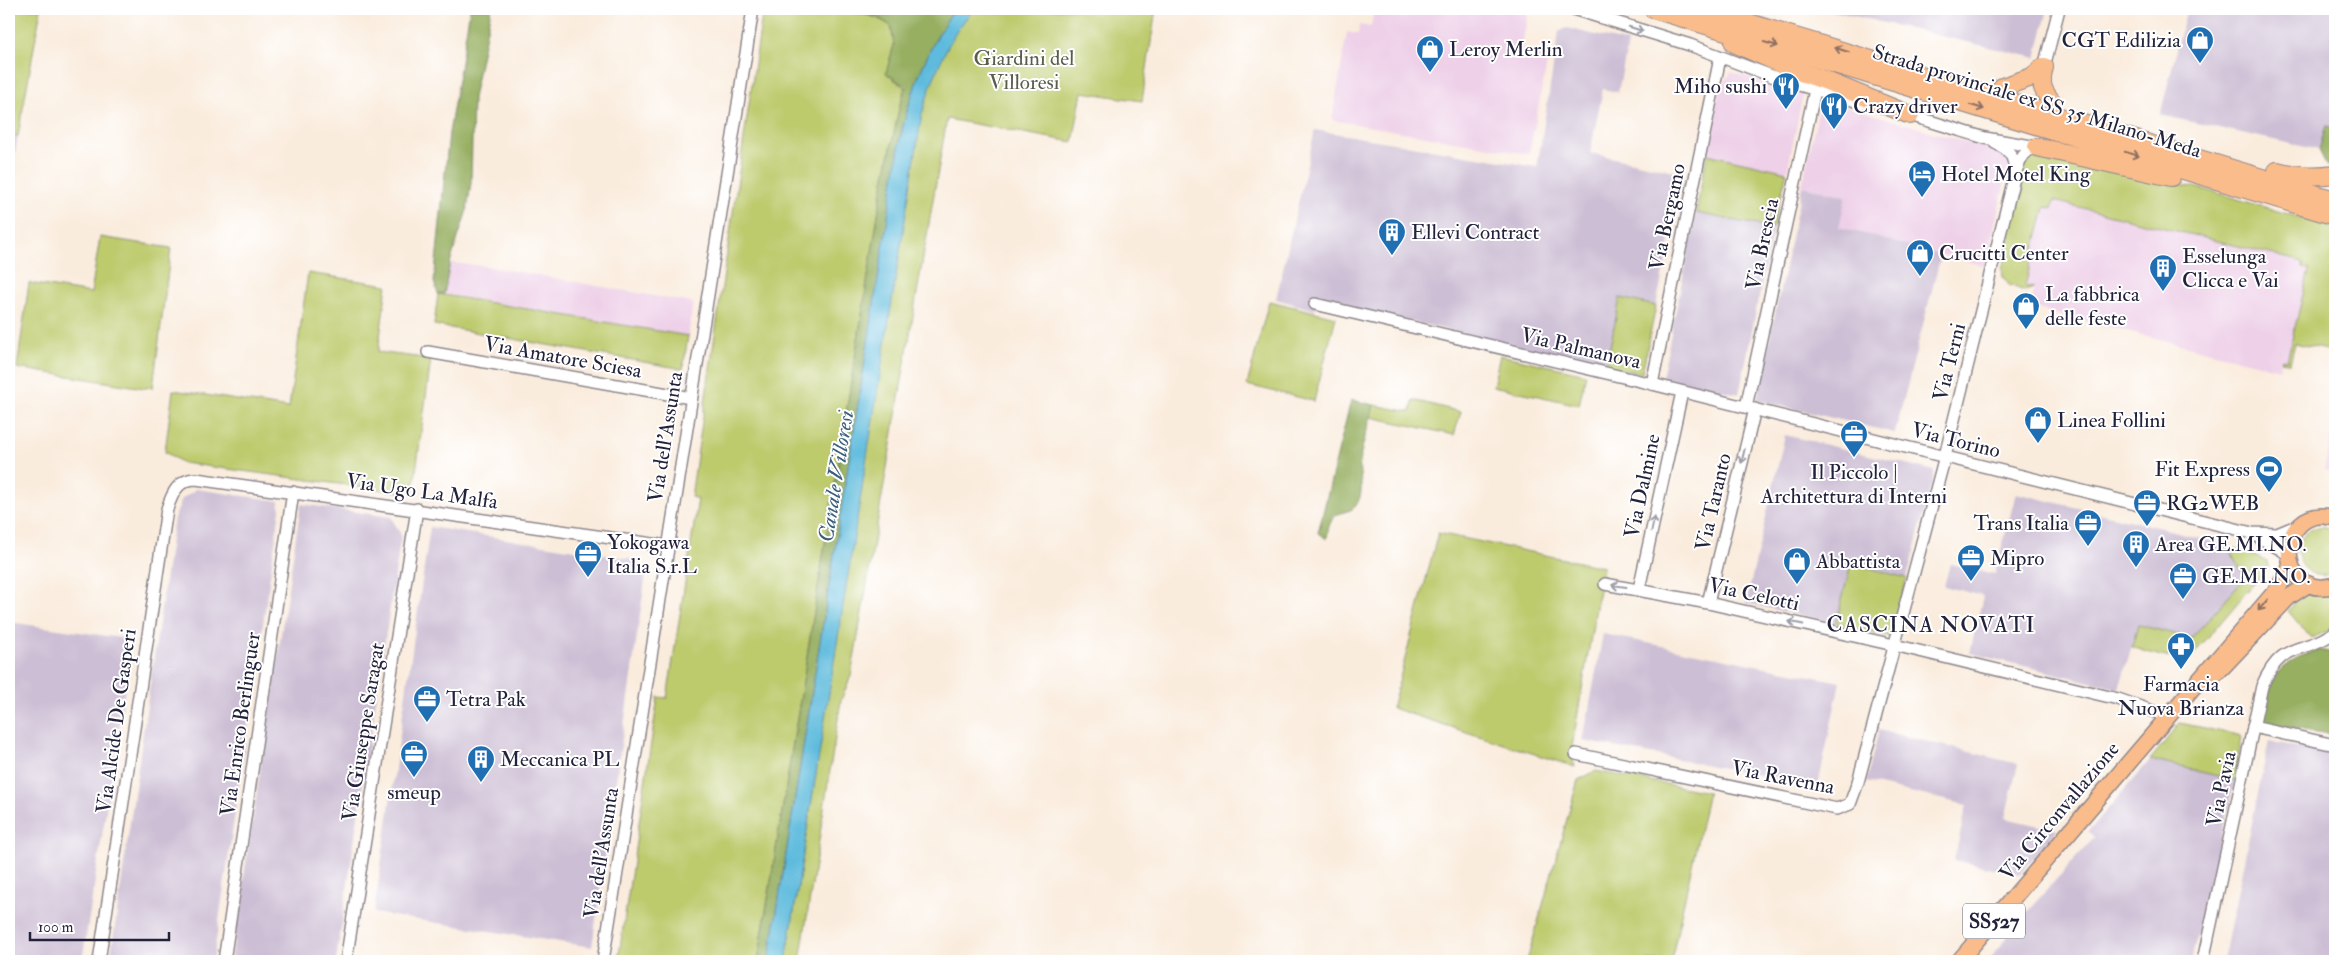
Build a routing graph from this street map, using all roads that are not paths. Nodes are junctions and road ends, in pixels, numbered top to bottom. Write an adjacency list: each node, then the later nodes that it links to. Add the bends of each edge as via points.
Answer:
1 (753, 9): 26 (street, Via dell'Assunta)
2 (1573, 9): 8 (street, one-way to 8, via 1690,45)
3 (1645, 9): 14 (highway)
4 (1653, 9): 7 (highway)
5 (1703, 9): 7 (highway)
6 (2059, 9): 10 (street)
7 (1727, 23): 9 (highway, Strada provinciale ex SS 35 Milano-Meda, one-way to 7); 20 (highway, Strada provinciale ex SS 35 Milano-Meda, one-way to 20)
8 (1720, 58): 12 (street); 24 (street, Via Bergamo)
9 (1889, 65): 11 (highway, via 1900,58); 19 (highway, Strada provinciale ex SS 35 Milano-Meda)
10 (2044, 67): 11 (highway, via 2032,77); 13 (highway, via 2040,82)
11 (2002, 87): 13 (highway)
12 (1815, 90): 14 (street); 27 (street, Via Brescia)
13 (2052, 102): 18 (highway, via 2295,176)
14 (1910, 115): 15 (street)
15 (1985, 138): 16 (street); 17 (street, via 2011,152)
16 (2037, 147): 17 (street, Via Terni, via 2024,154); 21 (highway, via 2210,186)
17 (2015, 174): 28 (street, Via Terni)
18 (2335, 174)
19 (2335, 200)
20 (2335, 216)
21 (2335, 224)
22 (1316, 304): 24 (street, Via Palmanova)
23 (428, 352): 26 (street, Via Amatore Sciesa)
24 (1652, 384): 25 (street, Via Torino)
25 (1682, 392): 27 (street, Via Torino); 40 (street, Via Dalmine, one-way to 25)
26 (690, 398): 35 (street, Via dell'Assunta)
27 (1751, 408): 28 (street, Via Torino); 41 (street, Via Taranto, one-way to 41)
28 (1946, 456): 34 (street, Via Torino); 44 (street, Via Terni)
29 (175, 488): 30 (street, Via Ugo La Malfa, via 189,479 196,479); 50 (street, Via Alcide De Gasperi, via 167,509)
30 (293, 492): 31 (street, Via Ugo La Malfa); 51 (street, Via Enrico Berlinguer)
31 (418, 509): 35 (street, Via Ugo La Malfa); 52 (street, Via Giuseppe Saragat)
32 (2333, 515): 33 (main road)
33 (2303, 523): 34 (street, Via Torino, via 2277,534); 36 (main road, Via Circonvallazione, via 2291,538)
34 (2252, 533): 36 (street, Via Torino, via 2282,550)
35 (667, 546): 53 (street, Via dell'Assunta)
36 (2290, 561): 38 (main road, via 2298,576); 46 (main road, Via Circonvallazione, one-way to 46, via 2279,587)
37 (1605, 584): 40 (street, Via Celotti, one-way to 37)
38 (2309, 584): 39 (main road); 46 (main road, Via Circonvallazione, via 2289,597 2235,656)
39 (2333, 587)
40 (1639, 589): 41 (street, Via Celotti)
41 (1708, 603): 44 (street, Via Celotti, one-way to 41)
42 (2335, 632): 45 (street, Via Pavia)
43 (2335, 644): 45 (street, Via Pavia)
44 (1894, 645): 46 (street, Via Celotti); 49 (street, Via Ravenna, via 1850,804 1838,808)
45 (2306, 645): 47 (street, Via Pavia, via 2277,660 2267,674)
46 (2170, 715): 54 (main road, Via Circonvallazione / SS527)
47 (2254, 727): 48 (street); 55 (street, Via Pavia)
48 (2335, 745)
49 (1576, 754)
50 (100, 961)
51 (224, 961)
52 (346, 961)
53 (603, 961)
54 (1959, 961)
55 (2202, 961)

